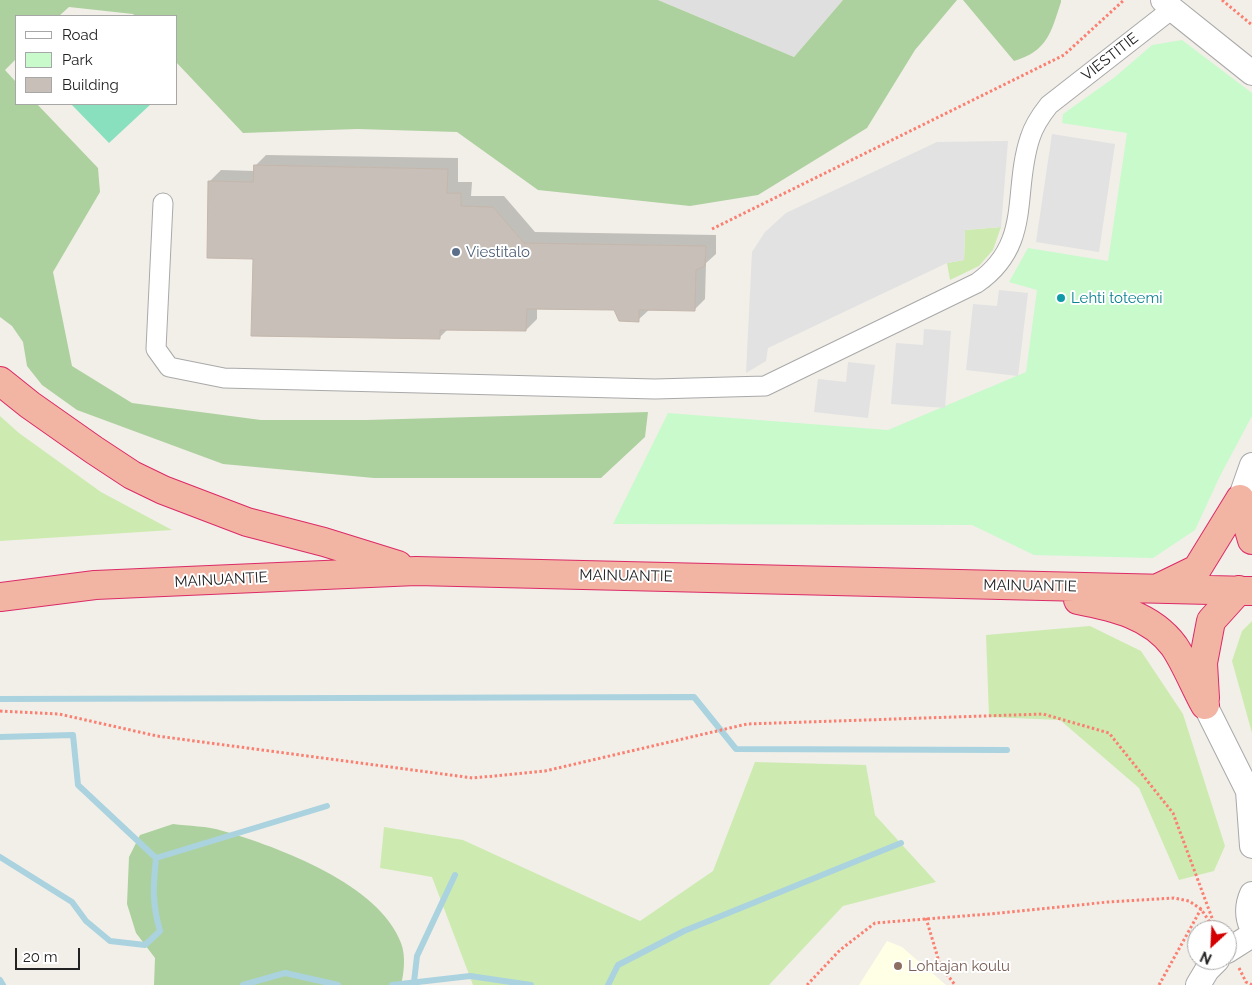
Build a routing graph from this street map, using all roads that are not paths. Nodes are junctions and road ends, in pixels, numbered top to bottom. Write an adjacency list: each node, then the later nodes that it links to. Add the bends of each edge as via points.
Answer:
1 (1168, 5): 2 (street); 3 (street, VIESTITIE, via 1049,105 1036,123 1030,138 1012,240 990,274 765,386 655,389 224,378 169,367 156,348)
2 (1252, 73)
3 (163, 203)
4 (0, 381): 8 (highway, via 94,450 132,475 163,490 247,522)
5 (1252, 466): 6 (street)
6 (1240, 499): 7 (highway); 10 (highway, via 1197,570)
7 (1252, 540)
8 (416, 571): 9 (highway, MAINUANTIE); 12 (highway, MAINUANTIE, via 95,585)
9 (998, 586): 10 (highway, MAINUANTIE); 13 (highway, via 1115,607 1151,624 1174,646)
10 (1154, 589): 11 (highway, MAINUANTIE)
11 (1246, 591): 13 (highway, via 1211,621 1203,663)
12 (0, 597)
13 (1205, 705): 14 (street)
14 (1250, 794): 15 (street)
15 (1252, 846)
16 (1252, 894): 17 (street, via 1248,908)
17 (1252, 928)
18 (1252, 935): 19 (street)
19 (1237, 945)
20 (1207, 970): 21 (street)
21 (1198, 985)

